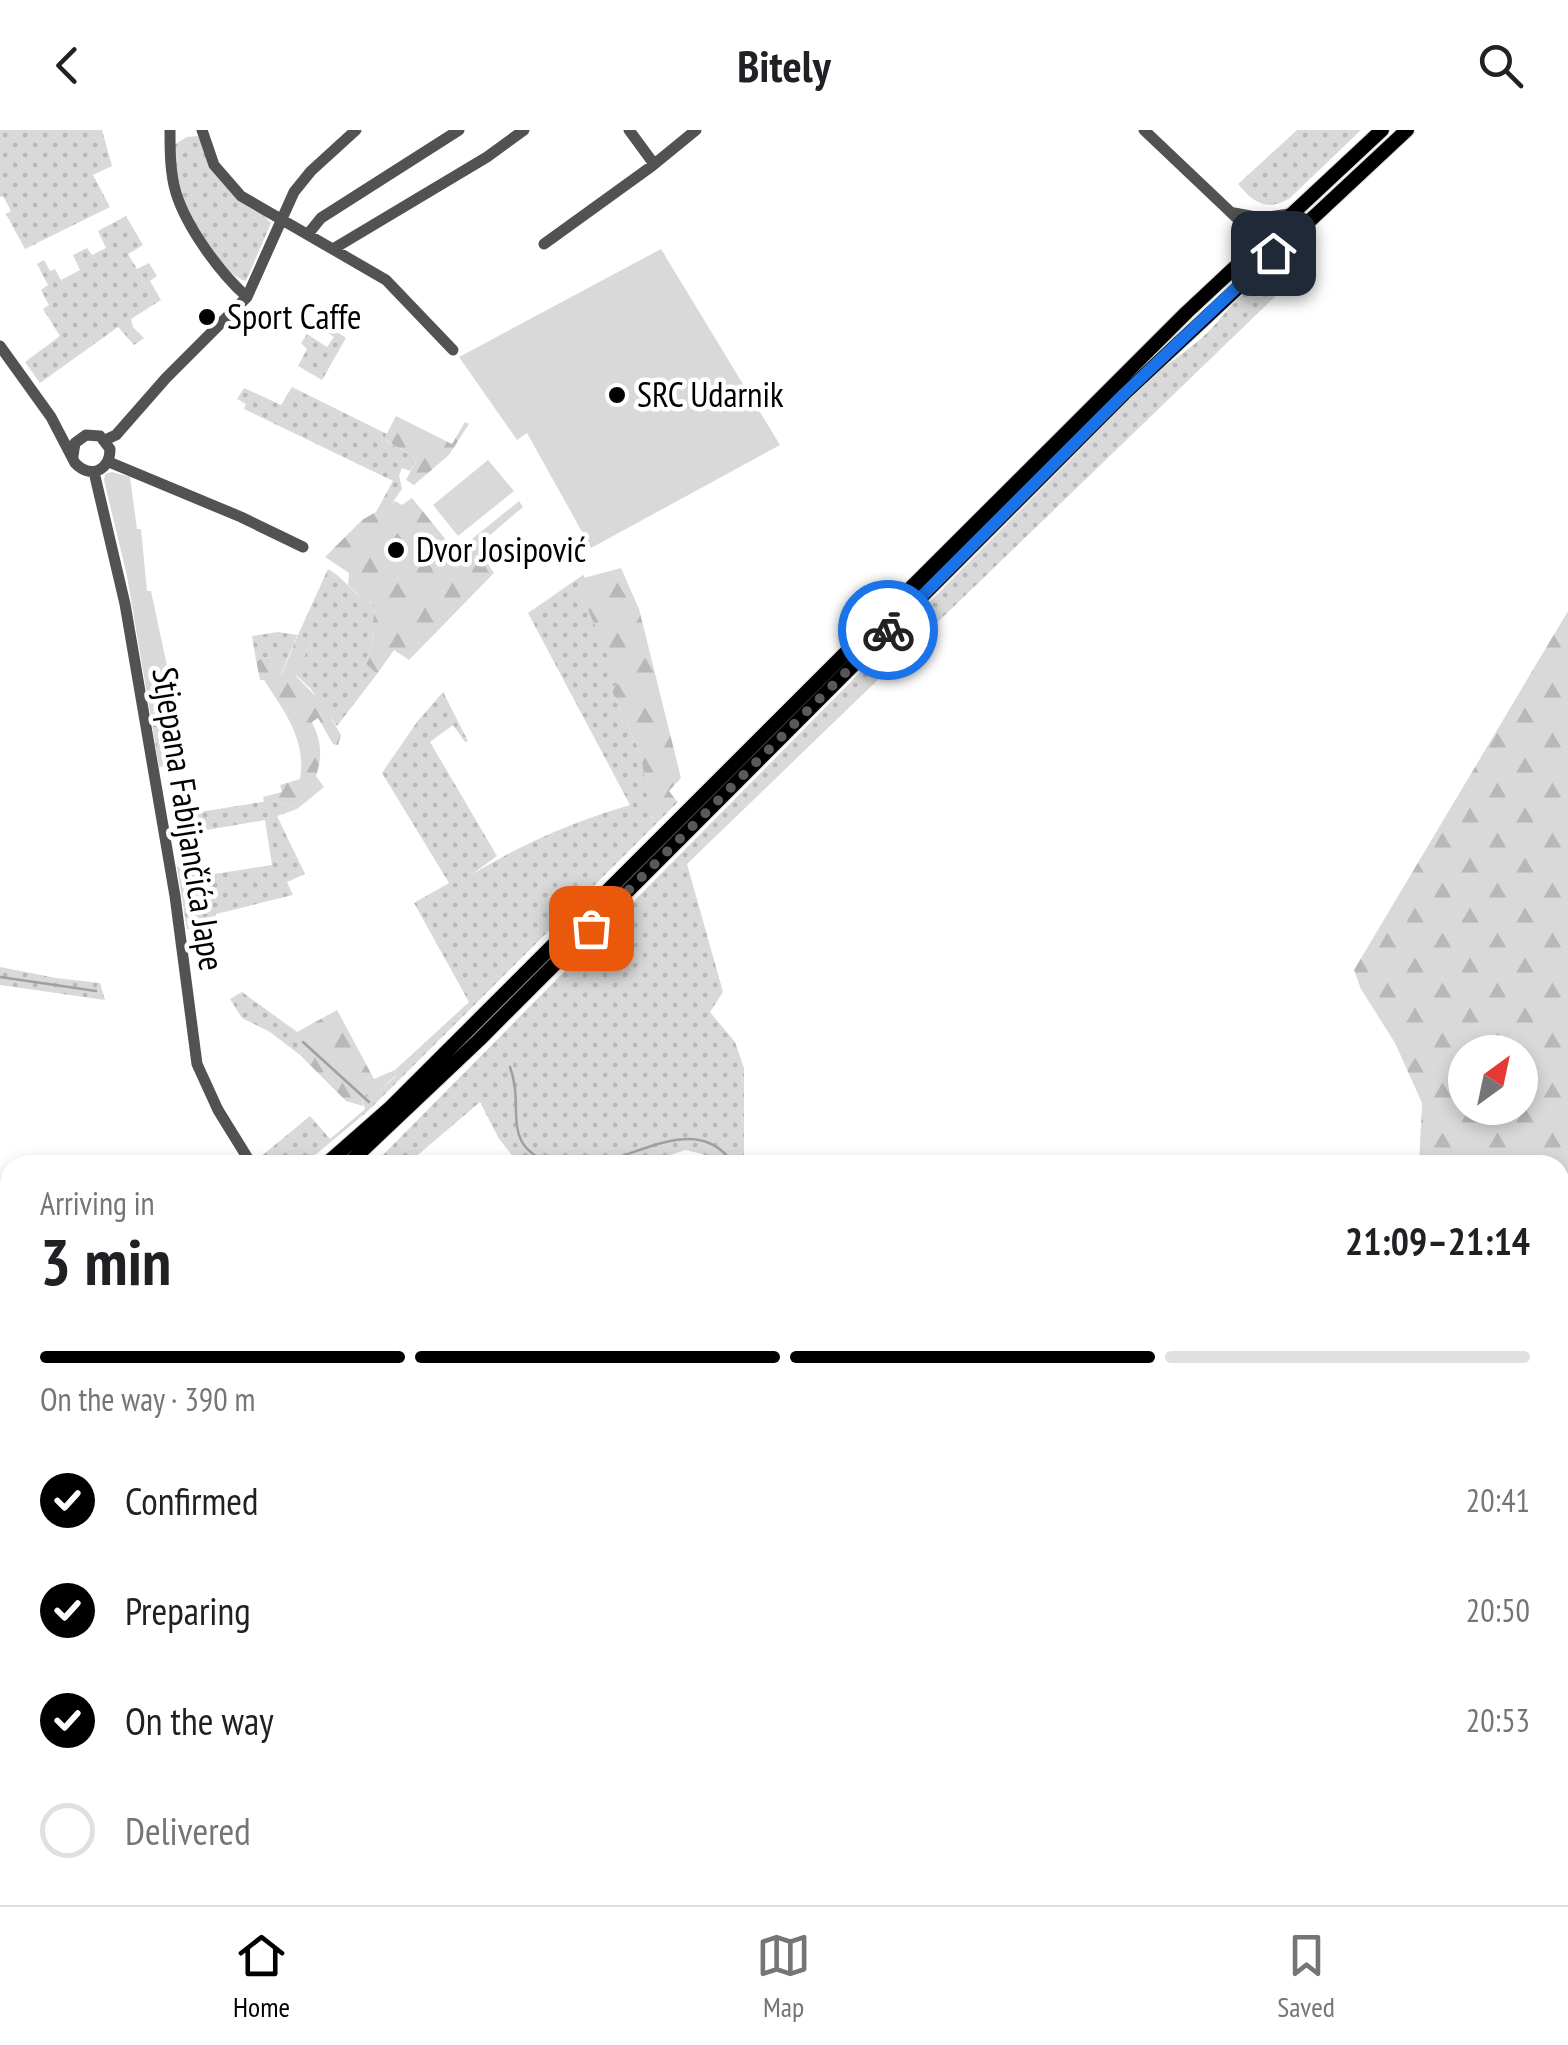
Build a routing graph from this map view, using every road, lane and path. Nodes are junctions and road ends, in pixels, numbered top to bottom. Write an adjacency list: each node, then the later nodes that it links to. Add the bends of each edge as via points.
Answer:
1 (170, 130): 19 (street, via 180,202 224,275)
2 (202, 130): 14 (street, via 228,184)
3 (356, 130): 14 (street, via 305,178)
4 (459, 130): 15 (street, via 321,218)
5 (524, 130): 18 (street)
6 (629, 130): 11 (street)
7 (696, 130): 11 (street)
8 (1144, 130): 12 (street)
9 (1382, 130): 13 (main road)
10 (1407, 130): 31 (main road, via 1124,394)
11 (654, 164): 17 (street)
12 (1230, 212): 13 (street); 16 (street)
13 (1290, 214): 16 (main road)
14 (282, 218): 15 (street); 19 (street)
15 (308, 234): 18 (street)
16 (1261, 241): 30 (main road, via 418,1081)
17 (544, 244)
18 (333, 249): 21 (street, via 386,280)
19 (247, 297): 24 (street)
20 (0, 346): 22 (street)
21 (453, 350)
22 (51, 416): 23 (street, via 68,431); 25 (street)
23 (86, 435): 24 (street); 25 (street, via 75,443)
24 (105, 440): 26 (street)
25 (73, 456): 27 (street, via 80,468)
26 (108, 462): 27 (street); 28 (street)
27 (94, 472): 29 (street, Stjepana Fabijančića Jape, via 125,604 198,1064)
28 (303, 547)
29 (246, 1155)
30 (335, 1155)
31 (359, 1155)

